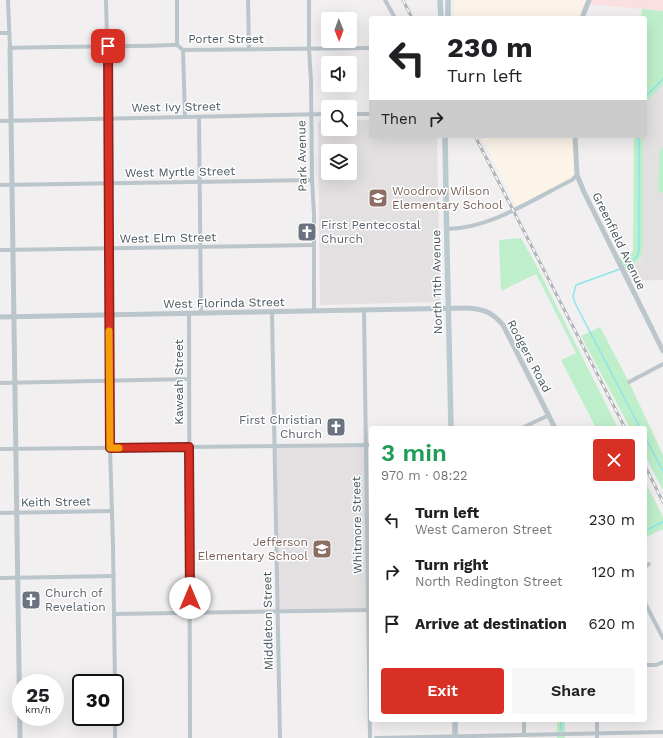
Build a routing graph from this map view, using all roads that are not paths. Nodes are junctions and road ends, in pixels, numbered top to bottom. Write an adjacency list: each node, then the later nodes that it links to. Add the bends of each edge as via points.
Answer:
1 (8, 0): 15 (street)
2 (106, 0): 17 (street)
3 (177, 0): 16 (street)
4 (248, 0): 20 (street)
5 (309, 0): 21 (street, Park Avenue)
6 (386, 0): 10 (street)
7 (440, 0): 11 (main road)
8 (448, 0): 12 (main road)
9 (589, 0): 13 (street)
10 (394, 16)
11 (440, 16)
12 (448, 16)
13 (583, 16)
14 (0, 33): 15 (street)
15 (9, 33): 18 (street)
16 (178, 45): 17 (street, Porter Street); 22 (street, Porter Street)
17 (108, 46): 18 (street, Porter Street); 29 (street)
18 (10, 48): 31 (street)
19 (369, 48): 21 (street, Porter Street)
20 (249, 49): 21 (street, Porter Street); 22 (street, Porter Street)
21 (309, 49): 26 (street, Park Avenue, via 312,81)
22 (183, 50): 27 (street)
23 (321, 114): 26 (street, West Ivy Street)
24 (357, 114): 25 (street)
25 (369, 114)
26 (311, 115): 28 (street, West Ivy Street); 35 (street, Park Avenue)
27 (185, 117): 28 (street, West Ivy Street); 29 (street, West Ivy Street)
28 (199, 117): 36 (street)
29 (109, 119): 31 (street, West Ivy Street); 37 (street)
30 (0, 121): 31 (street, West Ivy Street)
31 (11, 121): 39 (street)
32 (445, 138): 40 (main road, North 11th Avenue)
33 (575, 138): 34 (street, Greenfield Avenue)
34 (578, 175): 40 (street, via 494,219 478,225); 55 (street, Greenfield Avenue)
35 (312, 180): 36 (street, West Myrtle Street); 41 (street, Park Avenue)
36 (200, 182): 37 (street, West Myrtle Street); 42 (street)
37 (108, 183): 39 (street, West Myrtle Street); 43 (street)
38 (0, 185): 39 (street, West Myrtle Street)
39 (12, 185): 45 (street)
40 (447, 229): 46 (main road, North 11th Avenue)
41 (313, 245): 42 (street, West Elm Street); 47 (street, Park Avenue)
42 (201, 247): 43 (street, West Elm Street); 50 (street)
43 (109, 249): 45 (street, West Elm Street); 52 (street)
44 (0, 250): 45 (street, West Elm Street)
45 (13, 250): 53 (street)
46 (448, 309): 48 (street, West Florinda Street); 62 (street, Rodgers Road, via 484,310 498,320); 63 (main road, North 11th Avenue)
47 (314, 311): 48 (street, West Florinda Street); 49 (street, West Florinda Street)
48 (364, 311): 66 (street, Whitmore Street)
49 (272, 312): 50 (street, West Florinda Street); 67 (street, Middleton Street)
50 (202, 313): 51 (street, West Florinda Street)
51 (189, 314): 52 (street, West Florinda Street); 57 (street, Kaweah Street)
52 (109, 315): 53 (street, West Florinda Street); 58 (street)
53 (14, 316): 54 (street, West Florinda Street); 60 (street)
54 (0, 317)
55 (663, 350)
56 (663, 364): 61 (street)
57 (189, 379): 58 (street); 68 (street, Kaweah Street)
58 (110, 380): 60 (street); 69 (street)
59 (0, 382): 60 (street)
60 (15, 382): 71 (street)
61 (629, 382)
62 (549, 415): 64 (street); 65 (street, Rodgers Road)
63 (451, 426)
64 (526, 426)
65 (554, 426)
66 (366, 445): 67 (street); 79 (street, Whitmore Street)
67 (275, 446): 68 (street); 80 (street, Middleton Street)
68 (189, 447): 69 (street); 81 (street, Kaweah Street)
69 (110, 448): 71 (street); 72 (street)
70 (0, 449): 71 (street)
71 (16, 449): 74 (street)
72 (112, 511): 74 (street, Keith Street); 75 (street)
73 (0, 513): 74 (street, Keith Street)
74 (17, 513): 77 (street)
75 (114, 576): 77 (street); 82 (street)
76 (0, 578): 77 (street)
77 (18, 578): 96 (street)
78 (647, 607): 83 (street)
79 (369, 610): 80 (street)
80 (277, 612): 81 (street); 99 (street, Middleton Street)
81 (190, 613): 82 (street); 98 (street, Kaweah Street)
82 (114, 614): 86 (street)
83 (663, 638)
84 (663, 662): 85 (street)
85 (647, 665)
86 (115, 674)
87 (370, 722): 100 (street, Whitmore Street)
88 (455, 722): 95 (main road)
89 (524, 722): 93 (street)
90 (597, 722): 94 (street)
91 (115, 726): 97 (street)
92 (663, 732): 94 (street)
93 (524, 735): 94 (street); 95 (street)
94 (597, 736)
95 (455, 737): 101 (street)
96 (20, 738)
97 (115, 738)
98 (190, 738)
99 (280, 738)
100 (370, 738)
101 (376, 738)

